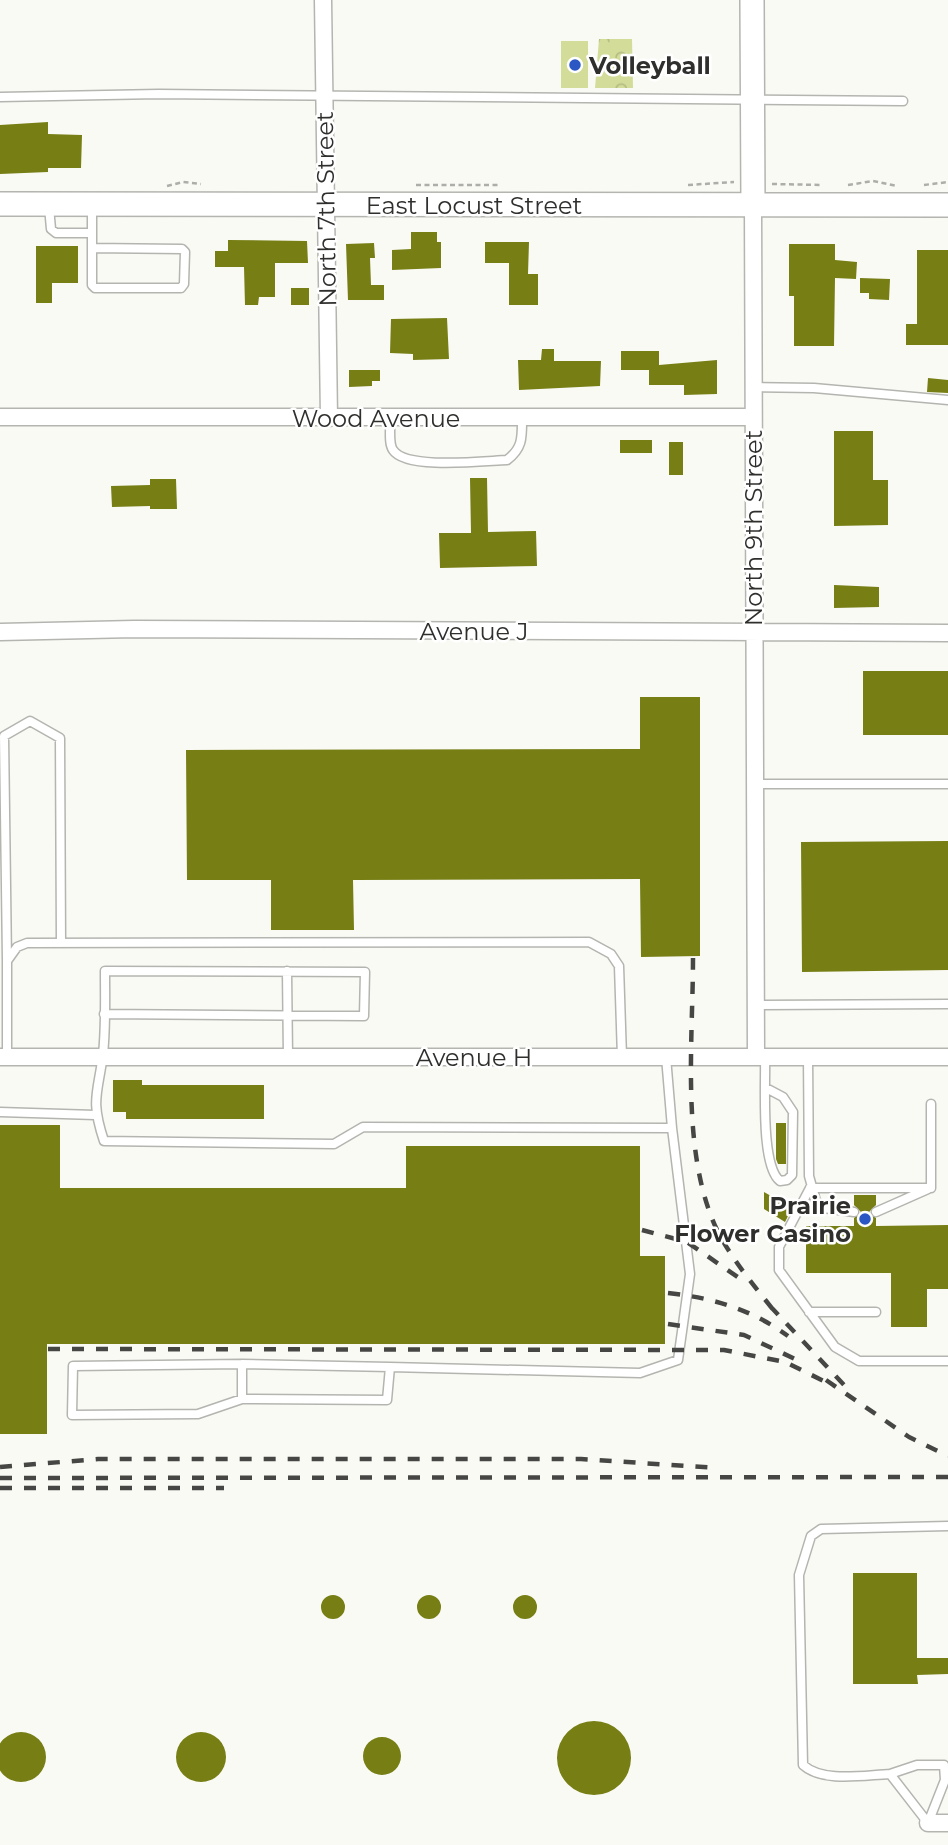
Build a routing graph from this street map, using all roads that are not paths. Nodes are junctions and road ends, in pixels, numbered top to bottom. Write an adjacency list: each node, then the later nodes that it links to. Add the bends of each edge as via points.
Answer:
1 (323, 0): 4 (street, North 7th Street)
2 (752, 0): 5 (main road, North 9th Street)
3 (0, 97): 4 (lane)
4 (324, 97): 5 (lane); 10 (street, North 7th Street)
5 (752, 101): 6 (lane); 7 (main road, North 9th Street)
6 (903, 101)
7 (752, 193): 10 (main road, East Locust Street); 12 (main road, East Locust Street); 15 (street, North 9th Street)
8 (0, 204): 9 (main road, East Locust Street)
9 (49, 204): 11 (main road, East Locust Street); 13 (lane, via 51,229 56,233)
10 (326, 204): 11 (main road, East Locust Street); 19 (street, North 7th Street)
11 (92, 205): 13 (lane)
12 (948, 205)
13 (92, 233): 14 (lane)
14 (92, 248): 14 (lane, via 95,288 181,288 184,284 182,248)
15 (752, 387): 16 (lane); 18 (street, North 9th Street)
16 (948, 400)
17 (0, 417): 19 (street, Wood Avenue)
18 (752, 417): 21 (street, Wood Avenue); 23 (street, North 9th Street)
19 (329, 418): 20 (street, Wood Avenue)
20 (390, 418): 21 (street, Wood Avenue); 21 (lane, via 391,448 400,458 417,462 507,460 518,452 522,441)
21 (522, 418)
22 (0, 632): 23 (street, Avenue J)
23 (754, 633): 24 (street, Avenue J); 25 (street, North 9th Street)
24 (948, 633)
25 (754, 784): 26 (lane); 31 (street, North 9th Street)
26 (948, 784)
27 (61, 943): 28 (lane, via 27,943 17,947); 28 (lane, via 60,738 30,721 4,736); 35 (lane, via 589,942 611,954 619,965)
28 (7, 961): 39 (lane)
29 (287, 971): 32 (lane, via 105,971); 33 (lane); 33 (lane, via 365,972 364,1016)
30 (948, 1004): 31 (lane)
31 (755, 1005): 37 (street, North 9th Street)
32 (104, 1014): 33 (lane); 34 (lane)
33 (288, 1015): 40 (lane)
34 (103, 1056): 39 (street, Avenue H); 40 (street, Avenue H); 45 (lane)
35 (622, 1056): 36 (street, Avenue H); 40 (street, Avenue H)
36 (666, 1056): 37 (street, Avenue H); 46 (lane)
37 (760, 1056): 38 (street, Avenue H); 42 (lane)
38 (808, 1056): 41 (street, Avenue H); 47 (lane)
39 (3, 1057)
40 (288, 1057)
41 (948, 1057)
42 (766, 1088): 42 (lane, via 771,1170 780,1181 787,1180 792,1175 793,1111 783,1097)
43 (930, 1104): 48 (lane)
44 (0, 1112): 45 (lane)
45 (95, 1115): 46 (lane, via 104,1141 334,1144 363,1127)
46 (672, 1128): 55 (lane, via 690,1274 678,1360 640,1373)
47 (810, 1188): 48 (lane); 49 (lane, via 823,1208); 51 (lane, via 779,1247 779,1270)
48 (931, 1188): 50 (lane)
49 (855, 1212)
50 (876, 1212)
51 (809, 1312): 52 (lane); 53 (lane, via 835,1347 859,1361)
52 (876, 1312)
53 (948, 1361)
54 (242, 1364): 55 (lane); 56 (lane); 56 (lane, via 73,1366 72,1415 198,1414)
55 (390, 1367): 56 (lane, via 387,1400)
56 (242, 1399)
57 (948, 1526): 58 (lane, via 821,1529 811,1536 799,1575 803,1765 825,1775)
58 (890, 1774): 59 (lane); 59 (lane, via 917,1765 944,1765 946,1780)
59 (928, 1823): 60 (street)
60 (948, 1823)

